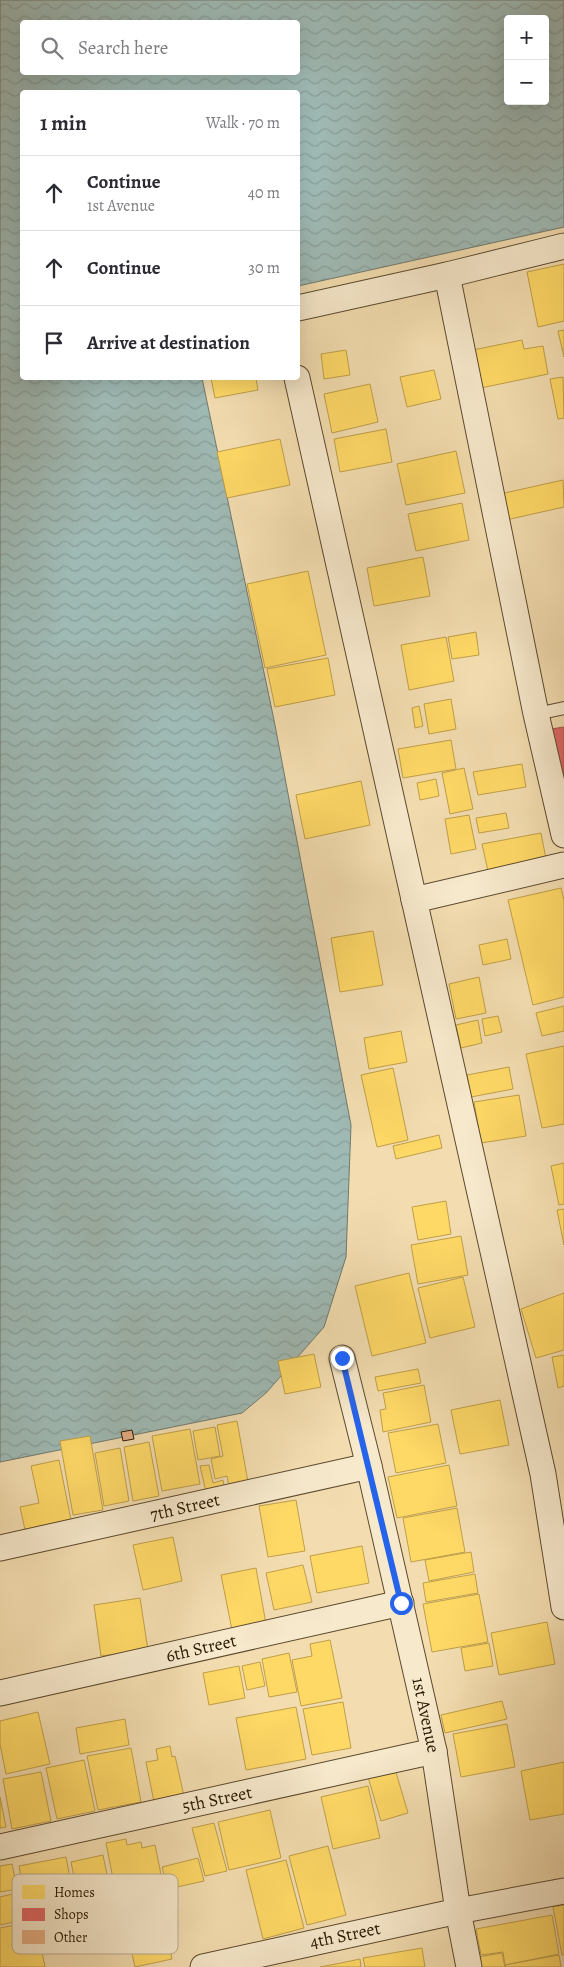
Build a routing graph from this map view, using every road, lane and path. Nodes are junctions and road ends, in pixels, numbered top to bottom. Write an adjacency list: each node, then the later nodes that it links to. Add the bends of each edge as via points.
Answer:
1 (564, 246): 2 (street)
2 (447, 275): 3 (street); 6 (street)
3 (300, 308)
4 (297, 380): 9 (street)
5 (564, 708): 6 (lane)
6 (536, 714): 7 (street)
7 (564, 835)
8 (564, 865): 9 (street)
9 (414, 900): 12 (street)
10 (342, 1358): 11 (street, 1st Avenue)
11 (369, 1466): 13 (street, 7th Street); 14 (street, 1st Avenue)
12 (553, 1471): 15 (street)
13 (0, 1548)
14 (401, 1603): 16 (street, 6th Street); 17 (street, 1st Avenue)
15 (564, 1607)
16 (0, 1693)
17 (434, 1751): 18 (street, 5th Street); 20 (street, 1st Avenue)
18 (0, 1847)
19 (564, 1891): 20 (street, 4th Street)
20 (458, 1911): 21 (street, 4th Street); 23 (street, 1st Avenue)
21 (264, 1960): 22 (street, 4th Street)
22 (203, 1967)
23 (469, 1967)

